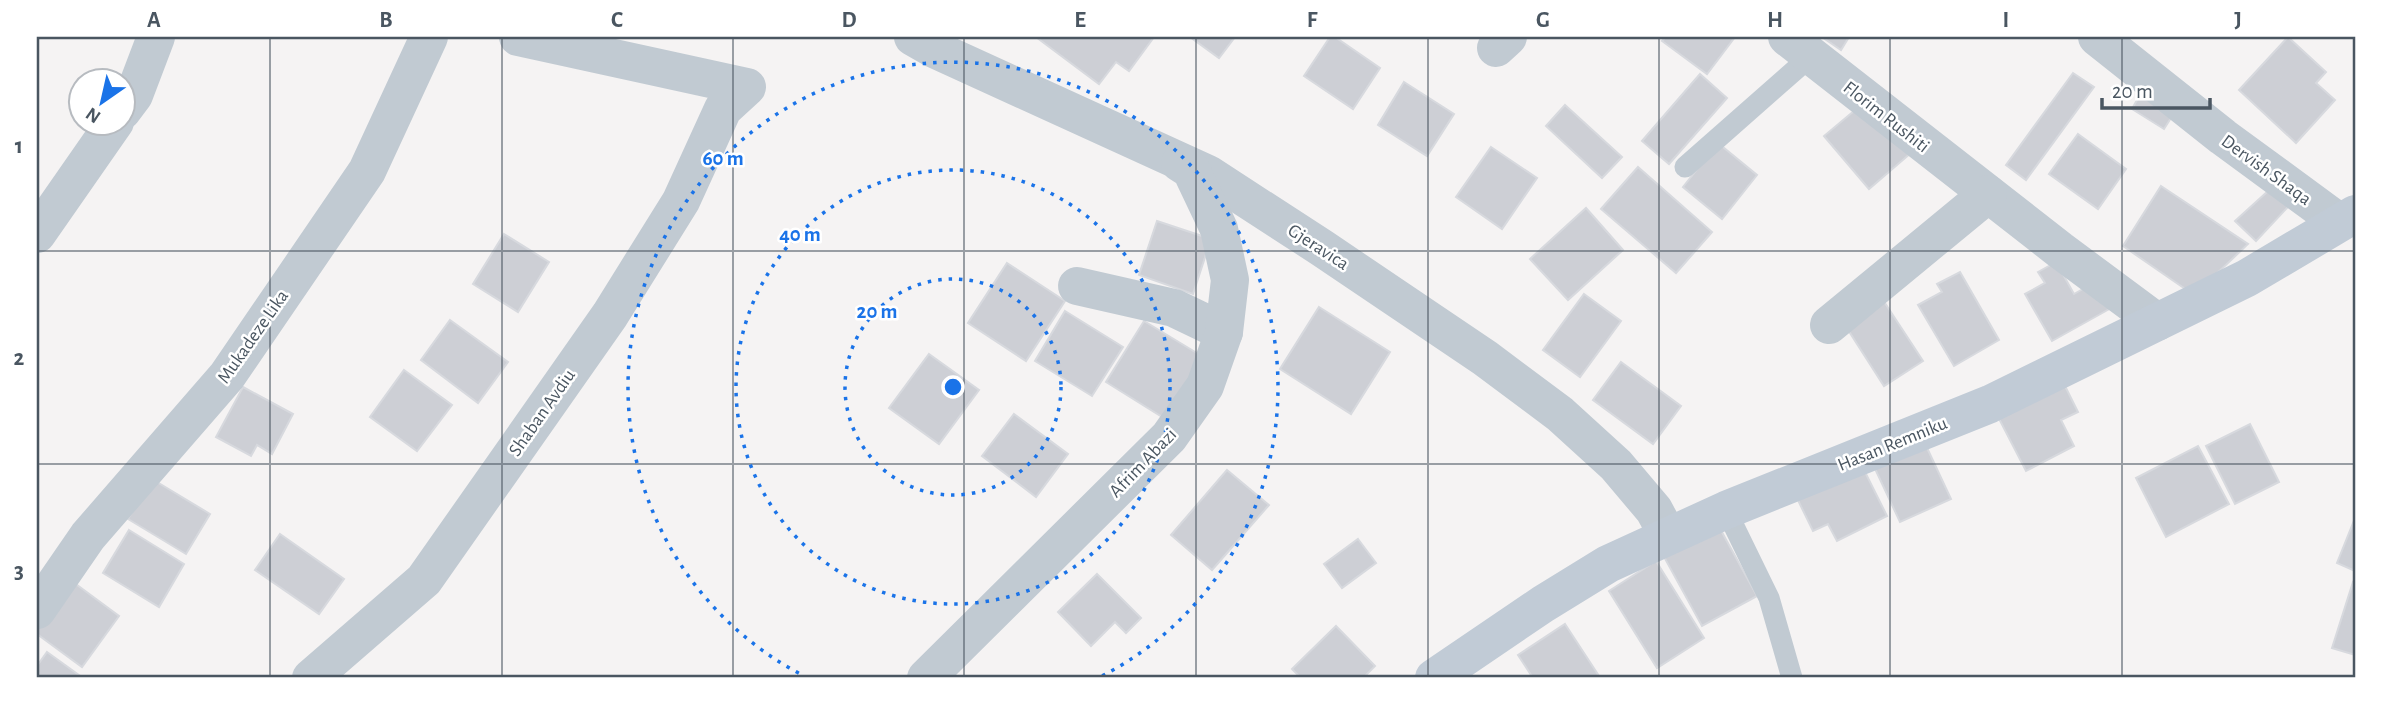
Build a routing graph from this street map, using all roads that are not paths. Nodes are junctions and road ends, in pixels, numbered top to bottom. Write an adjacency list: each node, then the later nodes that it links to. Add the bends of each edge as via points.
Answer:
1 (156, 37): 7 (street)
2 (429, 37): 20 (street, Mukadeze Lika, via 367,171 227,376 88,536)
3 (518, 37): 21 (street, Shaban Avdiu, via 747,87 723,109 681,201 610,315 424,580)
4 (912, 37): 9 (street, Gjeravica)
5 (2097, 37): 12 (street, Dervish Shaqa, via 2223,136)
6 (1799, 46): 10 (lane); 11 (street, Florim Rushiti)
7 (136, 89)
8 (105, 136): 13 (street)
9 (1174, 159): 17 (street, Afrim Abazi, via 1191,170 1219,229 1230,280); 19 (street, Gjeravica, via 1208,174 1322,247 1560,414 1616,465 1654,510)
10 (1685, 167)
11 (1987, 194): 15 (street, Florim Rushiti); 16 (street)
12 (2347, 218): 15 (street, Hasan Remniku, via 2247,278)
13 (37, 234)
14 (1077, 286): 17 (street, via 1174,308)
15 (2157, 323): 18 (street, Hasan Remniku, via 1990,404)
16 (1829, 325)
17 (1224, 332): 22 (street, Afrim Abazi, via 1205,386 1170,437)
18 (1726, 510): 19 (street, Hasan Remniku); 24 (lane, via 1769,598)
19 (1668, 536): 23 (street, Hasan Remniku, via 1608,564)
20 (37, 610)
21 (312, 678)
22 (926, 678)
23 (1434, 678)
24 (1792, 678)

